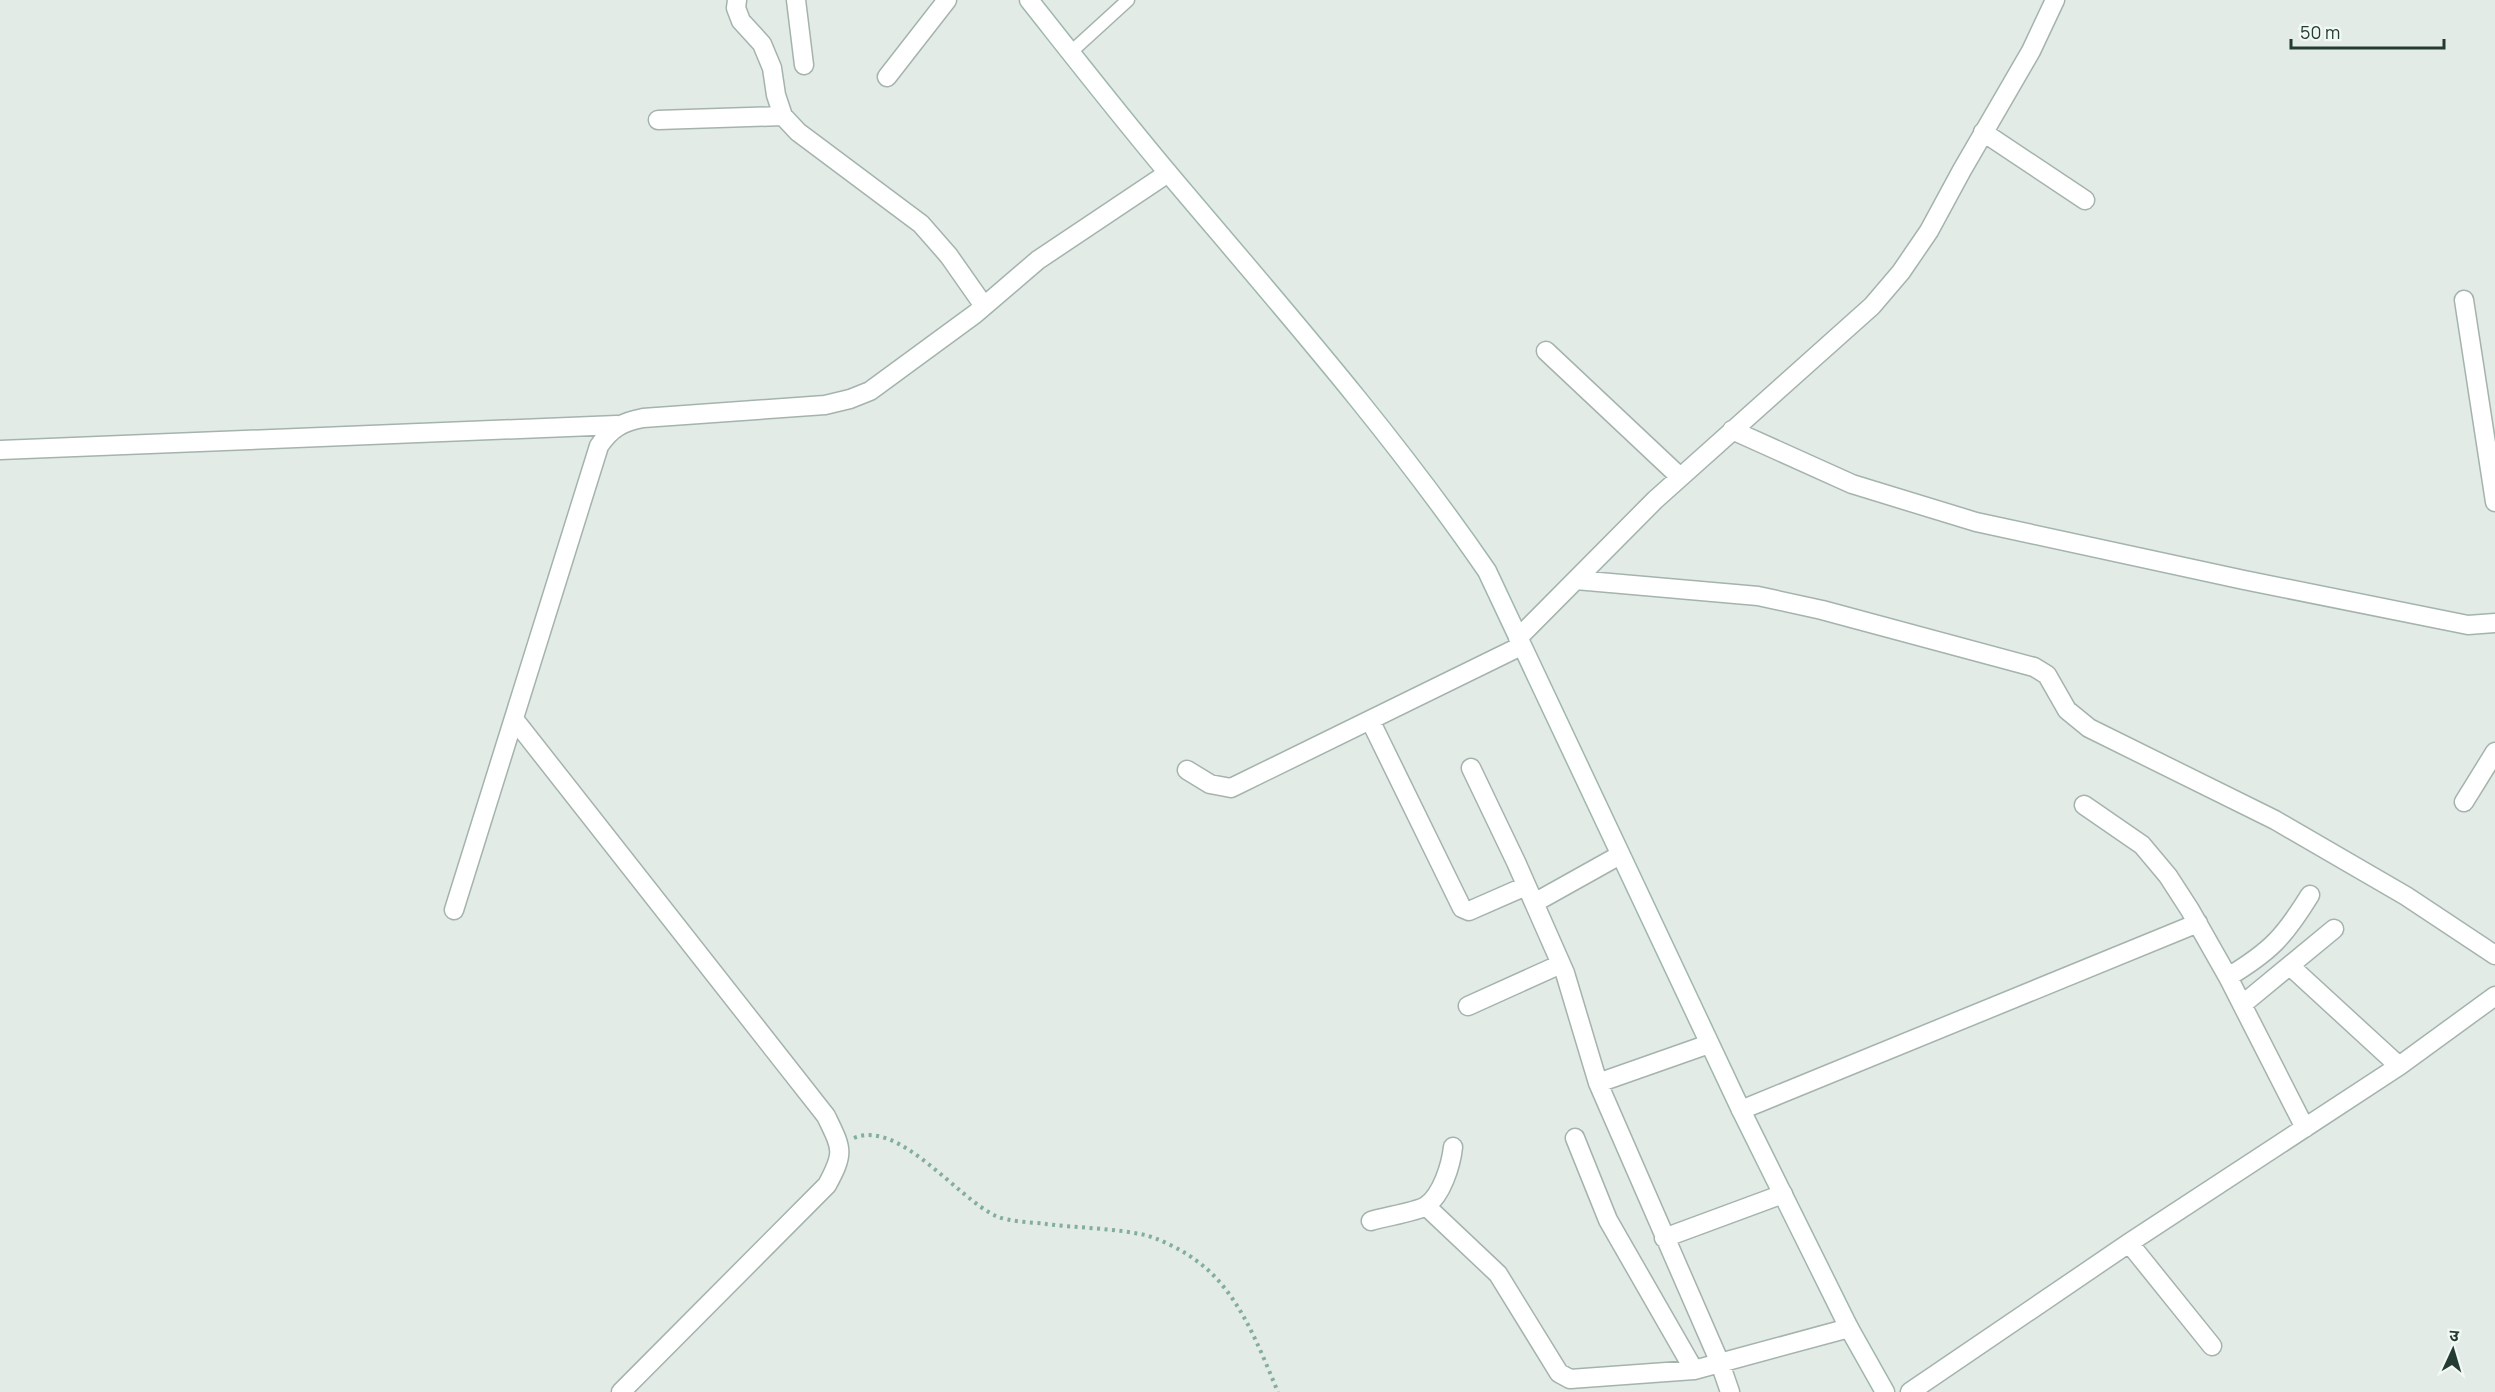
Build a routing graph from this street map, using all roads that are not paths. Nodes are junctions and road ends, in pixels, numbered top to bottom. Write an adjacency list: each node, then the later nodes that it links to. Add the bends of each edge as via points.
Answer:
1 (737, 0): 10 (street, via 741,21 762,44 772,68)
2 (796, 0): 8 (street)
3 (947, 0): 9 (street)
4 (1029, 0): 7 (street)
5 (1128, 0): 7 (lane)
6 (2055, 0): 12 (street, via 2031,51)
7 (1071, 52): 13 (street)
8 (804, 65)
9 (887, 77)
10 (783, 116): 11 (street); 16 (street, via 798,132 921,224)
11 (658, 120)
12 (1983, 132): 14 (street); 19 (street, via 1929,231 1901,272 1872,306)
13 (1168, 173): 16 (street, via 1038,260); 25 (street, via 1326,360 1449,516 1487,571)
14 (2085, 200)
15 (2464, 300): 22 (street)
16 (984, 306): 18 (street, via 887,380 850,399 825,405 643,418)
17 (1546, 351): 21 (street)
18 (617, 425): 20 (street); 26 (street, via 599,446)
19 (1732, 430): 21 (street); 24 (street, via 1852,484 1976,522 2468,625)
20 (0, 450)
21 (1680, 477): 23 (street)
22 (2495, 502)
23 (1575, 580): 25 (street); 39 (street, via 1758,596 2034,667 2047,675 2067,710 2090,728 2275,820 2406,896)
24 (2495, 623)
25 (1519, 642): 27 (street); 33 (street)
26 (514, 719): 36 (street); 63 (street, via 826,1116 839,1144 840,1161 827,1185)
27 (1371, 722): 30 (street, via 1231,788 1210,784); 34 (street, via 1462,908 1469,911)
28 (2495, 752): 31 (street)
29 (1471, 768): 34 (street)
30 (1187, 770)
31 (2464, 802)
32 (2084, 805): 37 (street, via 2142,845 2168,876)
33 (1620, 855): 34 (street); 46 (street)
34 (1530, 894): 40 (street)
35 (2310, 895): 42 (street, via 2276,943 2262,957)
36 (454, 910)
37 (2198, 923): 42 (street); 49 (street)
38 (2334, 929): 41 (street)
39 (2495, 955)
40 (1561, 964): 45 (street); 48 (street)
41 (2290, 966): 44 (street); 47 (street)
42 (2228, 977): 44 (street)
43 (2495, 996): 47 (street)
44 (2242, 1004): 50 (street)
45 (1468, 1006)
46 (1709, 1044): 48 (street); 49 (street)
47 (2399, 1066): 50 (street)
48 (1598, 1083): 56 (street)
49 (1741, 1110): 53 (street)
50 (2306, 1128): 57 (street)
51 (1575, 1138): 61 (street, via 1608,1220)
52 (1453, 1147): 54 (street, via 1452,1162)
53 (1783, 1194): 56 (street); 58 (street)
54 (1426, 1206): 55 (street); 62 (street, via 1498,1274)
55 (1371, 1221)
56 (1664, 1238): 60 (street)
57 (2129, 1243): 59 (street); 66 (street)
58 (1849, 1328): 60 (street); 65 (street)
59 (2212, 1346)
60 (1720, 1363): 61 (street); 64 (street)
61 (1694, 1370): 62 (street)
62 (1568, 1386)
63 (621, 1392)
64 (1730, 1392)
65 (1885, 1392)
66 (1910, 1392)

